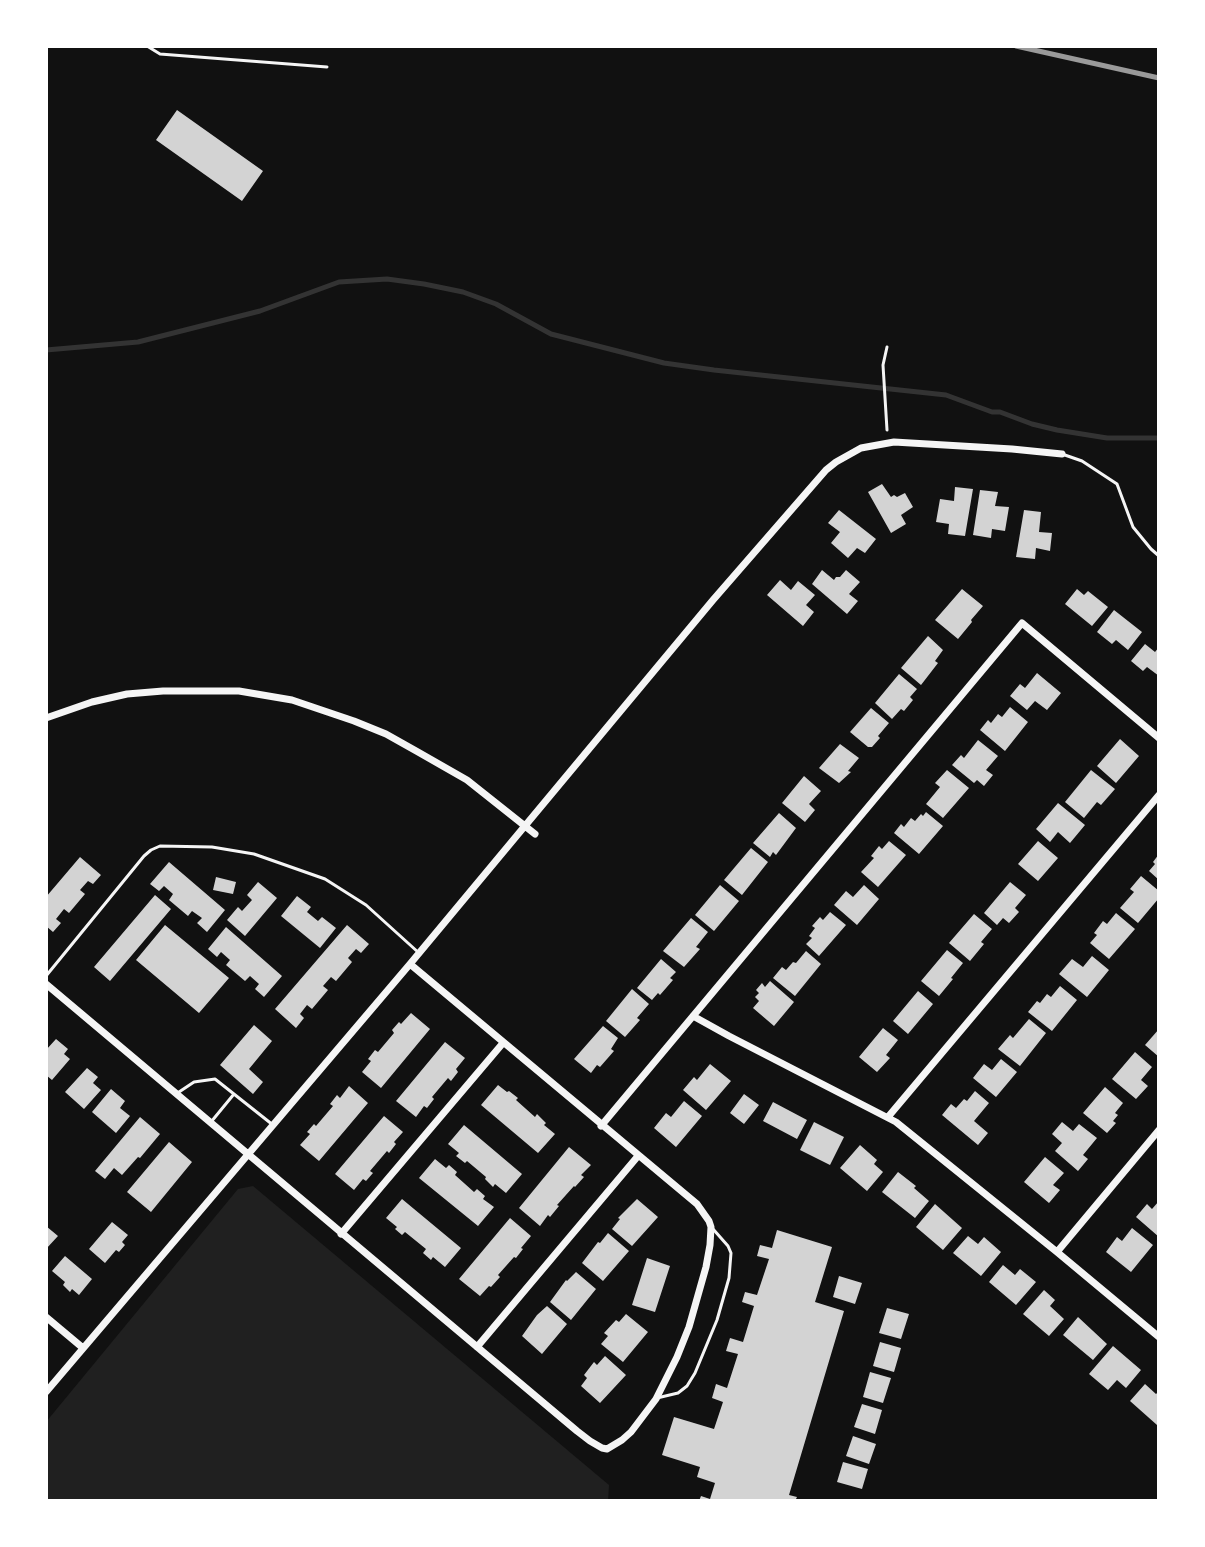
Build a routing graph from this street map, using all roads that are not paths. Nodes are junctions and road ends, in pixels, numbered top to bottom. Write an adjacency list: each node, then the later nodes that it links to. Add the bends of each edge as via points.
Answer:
1 (147, 46): 2 (lane, via 160,54)
2 (327, 67)
3 (1062, 454): 4 (lane, via 1117,484 1133,527); 8 (street, via 888,442 861,448 836,462)
4 (1159, 556)
5 (46, 718): 8 (street, via 92,702 163,691 239,691 292,700 407,746 467,780)
6 (1159, 738): 14 (street, via 1022,623)
7 (1159, 795): 18 (street)
8 (525, 826): 9 (street); 10 (street)
9 (535, 834)
10 (419, 953): 11 (street); 12 (lane, via 366,905 325,879 254,854 160,846 144,856)
11 (410, 964): 15 (street); 20 (street)
12 (46, 976)
13 (46, 984): 16 (street)
14 (693, 1016): 18 (street); 21 (street)
15 (503, 1043): 21 (street); 26 (street)
16 (176, 1094): 17 (lane, via 194,1082 215,1079); 19 (street)
17 (234, 1094): 19 (lane); 20 (lane)
18 (888, 1117): 27 (street)
19 (210, 1124): 23 (street)
20 (273, 1125): 23 (street)
21 (601, 1126): 24 (street)
22 (1159, 1130): 27 (street)
23 (247, 1155): 26 (street); 31 (street)
24 (638, 1156): 25 (street, via 697,1204); 30 (street)
25 (711, 1227): 33 (street, via 700,1294); 33 (lane, via 728,1246 732,1263 717,1320 687,1386)
26 (341, 1234): 30 (street)
27 (1057, 1252): 29 (street)
28 (46, 1317): 31 (street)
29 (1159, 1337)
30 (477, 1347): 33 (street, via 602,1448 631,1432)
31 (83, 1348): 32 (street)
32 (46, 1392)
33 (656, 1399)

